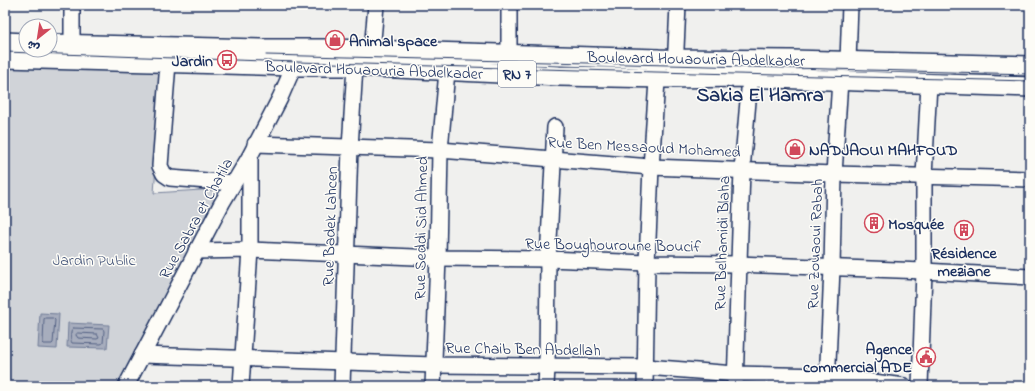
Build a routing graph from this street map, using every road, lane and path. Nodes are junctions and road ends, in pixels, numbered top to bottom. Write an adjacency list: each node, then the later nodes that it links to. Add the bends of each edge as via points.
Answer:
1 (72, 5): 9 (street)
2 (376, 5): 10 (street)
3 (509, 5): 11 (street)
4 (678, 5): 18 (street)
5 (850, 5): 14 (street)
6 (5, 42): 7 (main road)
7 (18, 43)
8 (58, 44): 9 (main road, Boulevard Houaouria Abdelkader / RN 7)
9 (72, 45): 13 (main road, Boulevard Houaouria Abdelkader / RN 7)
10 (372, 51): 11 (main road, Boulevard Houaouria Abdelkader / RN 7); 13 (main road, Boulevard Houaouria Abdelkader / RN 7, via 330,49)
11 (509, 55): 18 (main road, Boulevard Houaouria Abdelkader / RN 7, via 605,57)
12 (5, 58): 15 (main road, Boulevard Houaouria Abdelkader / RN 7)
13 (293, 58): 15 (main road, Boulevard Houaouria Abdelkader / RN 7); 16 (main road, Boulevard Houaouria Abdelkader / RN 7); 26 (street, Rue Sabra et Chatila, via 280,98)
14 (848, 61): 17 (main road, Boulevard Houaouria Abdelkader / RN 7); 18 (main road, Boulevard Houaouria Abdelkader / RN 7)
15 (168, 63): 34 (street, via 160,166 164,174 170,178)
16 (355, 66): 19 (main road, Boulevard Houaouria Abdelkader / RN 7); 25 (street, Rue Badek Lahcen)
17 (1030, 66)
18 (667, 68): 19 (main road, Boulevard Houaouria Abdelkader / RN 7, via 559,76); 20 (main road, Boulevard Houaouria Abdelkader / RN 7); 29 (street)
19 (448, 71): 27 (street, Rue Seddi Sid Ahmed)
20 (750, 78): 21 (main road, Boulevard Houaouria Abdelkader / RN 7); 30 (street, Rue Belhamidi Blaha)
21 (840, 80): 22 (main road, Boulevard Houaouria Abdelkader / RN 7); 31 (street, Rue Zouaoui Rabah)
22 (930, 84): 23 (main road, Boulevard Houaouria Abdelkader / RN 7); 32 (street)
23 (1030, 87)
24 (555, 127): 28 (street)
25 (350, 148): 26 (street, Rue Ben Messaoud Mohamed); 27 (street, Rue Ben Messaoud Mohamed); 37 (street, Rue Badek Lahcen)
26 (252, 150): 34 (street, Rue Sabra et Chatila); 35 (street)
27 (440, 150): 28 (street, Rue Ben Messaoud Mohamed); 38 (street, Rue Seddi Sid Ahmed)
28 (553, 159): 29 (street, Rue Ben Messaoud Mohamed); 39 (street)
29 (651, 167): 30 (street, Rue Ben Messaoud Mohamed); 40 (street)
30 (742, 170): 31 (street, Rue Ben Messaoud Mohamed); 41 (street, Rue Belhamidi Blaha)
31 (834, 174): 32 (street, Rue Ben Messaoud Mohamed); 42 (street, Rue Zouaoui Rabah)
32 (924, 176): 33 (street, Rue Ben Messaoud Mohamed); 43 (street)
33 (1030, 179)
34 (233, 183): 36 (street, Rue Sabra et Chatila)
35 (250, 250): 36 (street, Rue Boughouroune Boucif); 37 (street, Rue Boughouroune Boucif); 46 (street)
36 (196, 252): 45 (street, Rue Sabra et Chatila)
37 (346, 255): 38 (street, Rue Boughouroune Boucif); 47 (street, Rue Badek Lahcen)
38 (438, 258): 39 (street, Rue Boughouroune Boucif); 48 (street, Rue Seddi Sid Ahmed)
39 (548, 260): 40 (street, Rue Boughouroune Boucif); 49 (street)
40 (647, 263): 41 (street, Rue Boughouroune Boucif); 50 (street)
41 (738, 264): 42 (street, Rue Boughouroune Boucif); 51 (street, Rue Belhamidi Blaha)
42 (832, 268): 43 (street, Rue Boughouroune Boucif); 52 (street, Rue Zouaoui Rabah)
43 (924, 271): 44 (street, Rue Boughouroune Boucif); 60 (street)
44 (1030, 277)
45 (142, 354): 46 (street, Rue Chaib Ben Abdellah); 53 (street, Rue Sabra et Chatila)
46 (243, 358): 47 (street, Rue Chaib Ben Abdellah); 54 (street)
47 (343, 362): 48 (street, Rue Chaib Ben Abdellah); 55 (street, Rue Badek Lahcen)
48 (434, 365): 49 (street, Rue Chaib Ben Abdellah); 56 (street, Rue Seddi Sid Ahmed)
49 (547, 367): 50 (street, Rue Chaib Ben Abdellah); 57 (street)
50 (646, 367): 51 (street, Rue Chaib Ben Abdellah); 58 (street)
51 (735, 380): 52 (street, Rue Chaib Ben Abdellah)
52 (827, 381): 59 (street, Rue Chaib Ben Abdellah)
53 (126, 386)
54 (241, 386)
55 (342, 386)
56 (433, 386)
57 (546, 386)
58 (645, 386)
59 (904, 386)
60 (920, 386)

